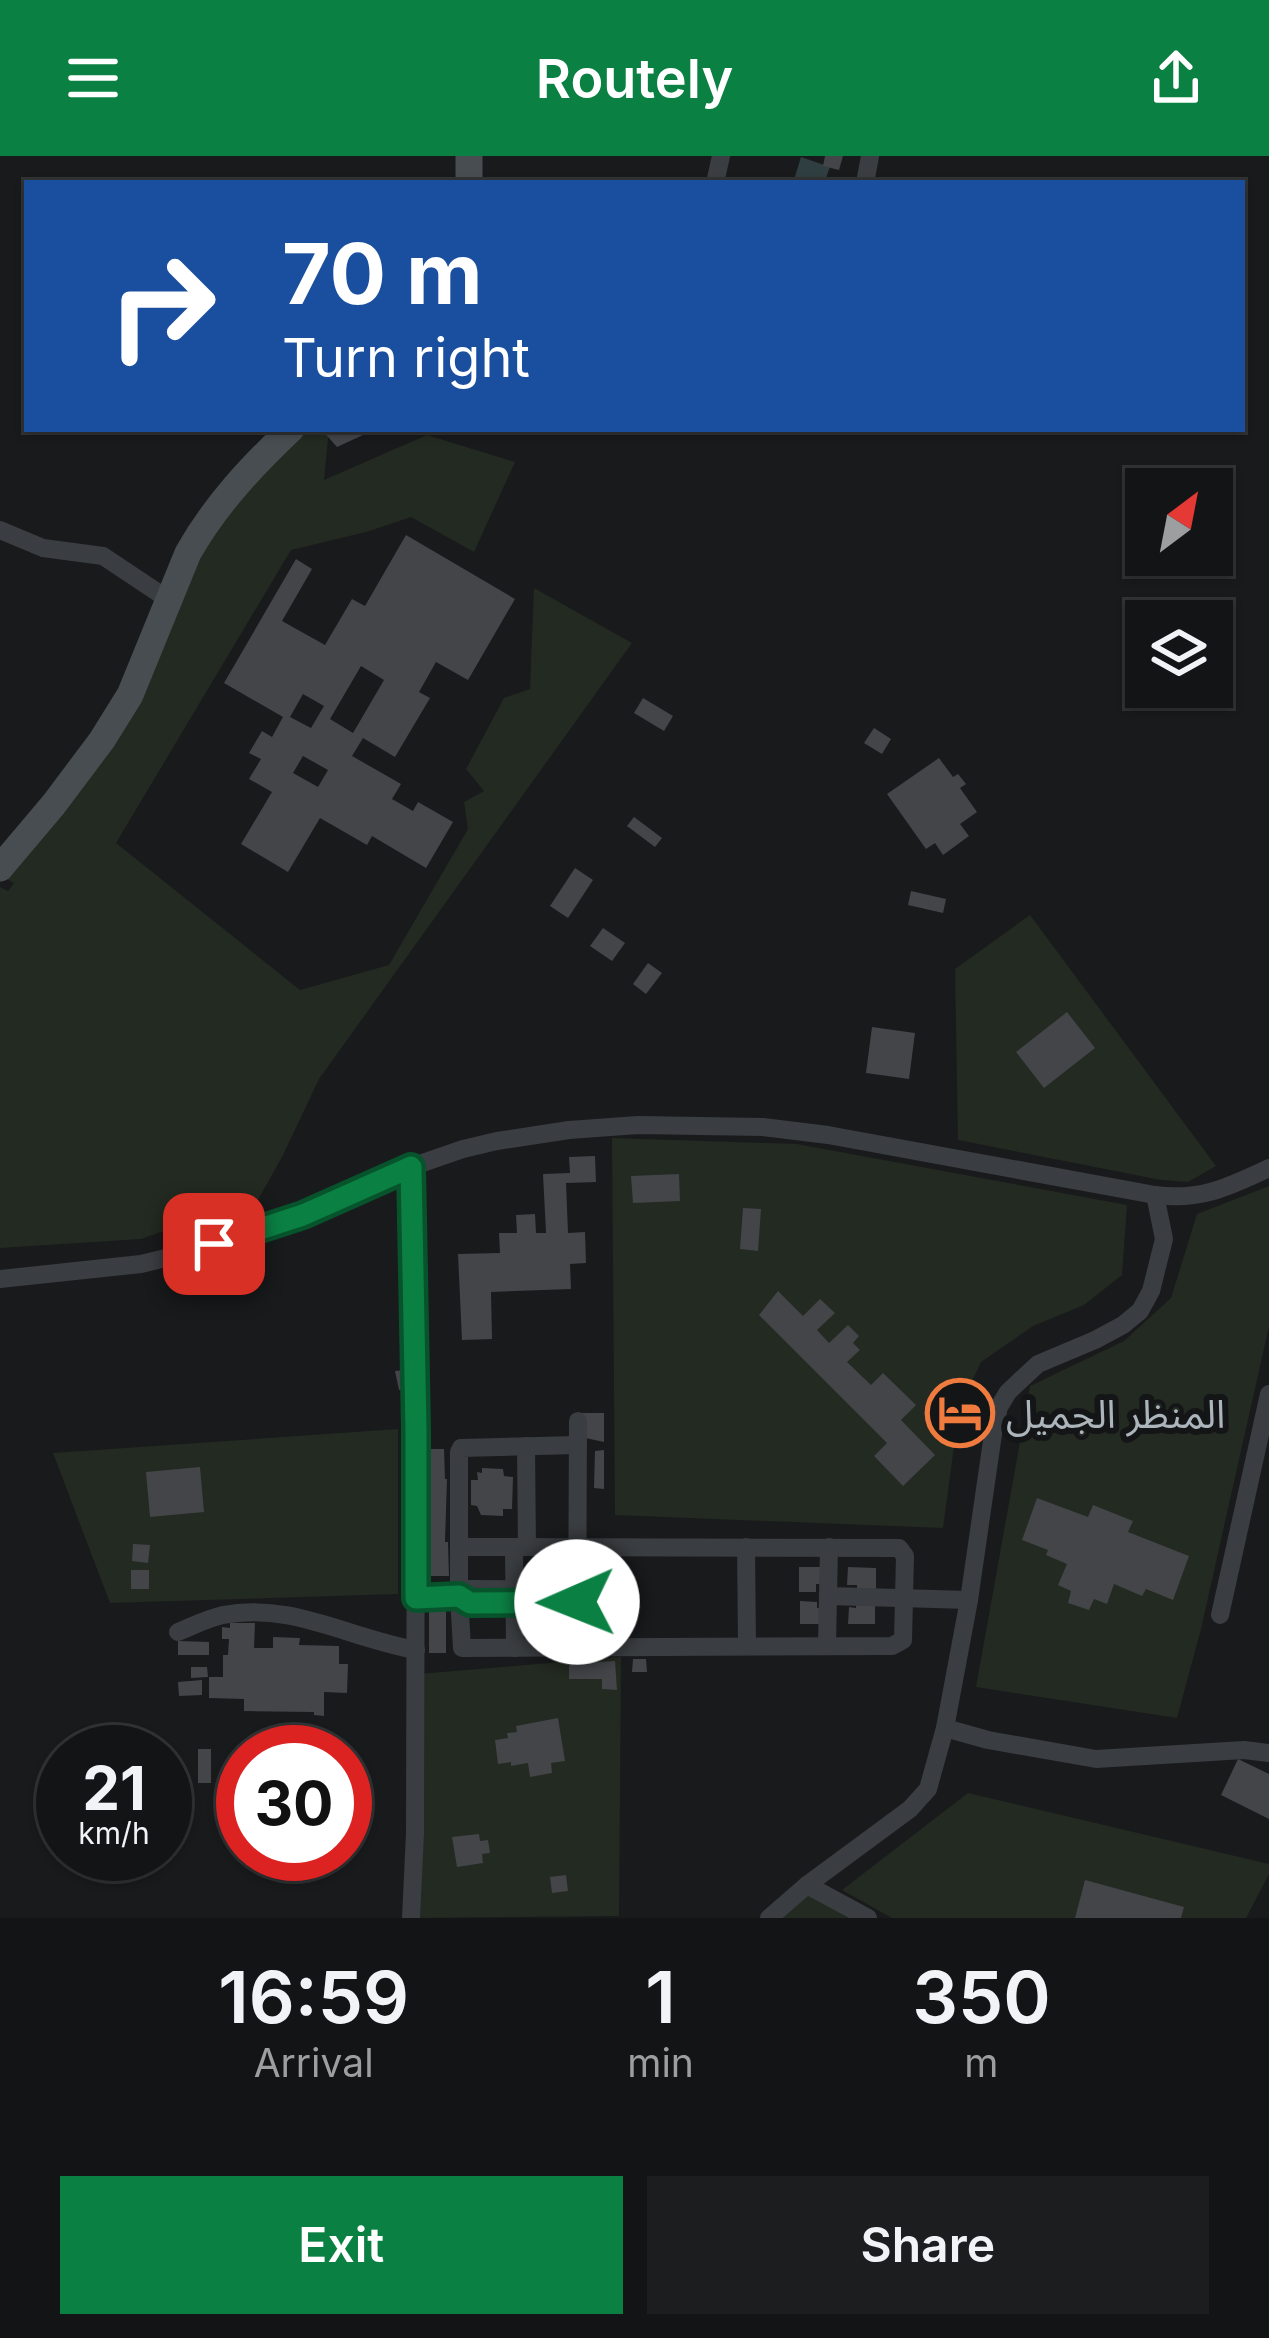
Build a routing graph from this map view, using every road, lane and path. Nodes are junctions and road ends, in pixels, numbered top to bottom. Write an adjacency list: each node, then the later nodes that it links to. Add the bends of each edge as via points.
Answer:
1 (288, 432): 3 (street, via 200,530)
2 (0, 530): 3 (street, via 43,548 103,556)
3 (169, 599): 4 (street, via 121,710)
4 (0, 868)
5 (411, 1167): 7 (street, via 569,1130 763,1127); 8 (street, via 303,1215 178,1255); 23 (street)
6 (1269, 1168): 7 (street, via 1219,1191)
7 (1155, 1195): 24 (street, via 1164,1239 1140,1311 1038,1364 1000,1407)
8 (0, 1279)
9 (1269, 1394): 25 (street)
10 (578, 1421): 11 (street)
11 (578, 1445): 12 (street); 15 (street)
12 (526, 1446): 13 (street, via 461,1448); 14 (street)
13 (459, 1547): 14 (street); 18 (street)
14 (520, 1547): 15 (street); 19 (street)
15 (578, 1547): 16 (street); 20 (street)
16 (746, 1547): 17 (street); 27 (street)
17 (829, 1547): 21 (street); 22 (street, via 899,1548)
18 (459, 1596): 19 (street, via 470,1603); 23 (street); 29 (street, via 462,1648)
19 (515, 1596): 20 (street); 29 (street)
20 (577, 1596): 30 (street)
21 (828, 1596): 22 (street); 28 (street)
22 (905, 1597): 24 (street); 28 (street, via 899,1644)
23 (416, 1598): 31 (street)
24 (969, 1600): 32 (street)
25 (1220, 1615)
26 (178, 1632): 31 (street, via 263,1611)
27 (747, 1646): 28 (street); 30 (street)
28 (827, 1646)
29 (515, 1648): 30 (street)
30 (577, 1648)
31 (416, 1650): 35 (street)
32 (945, 1728): 33 (street, via 1096,1759); 34 (street, via 921,1798)
33 (1269, 1753)
34 (807, 1885): 36 (street); 37 (street)
35 (411, 1918)
36 (769, 1918)
37 (868, 1918)

